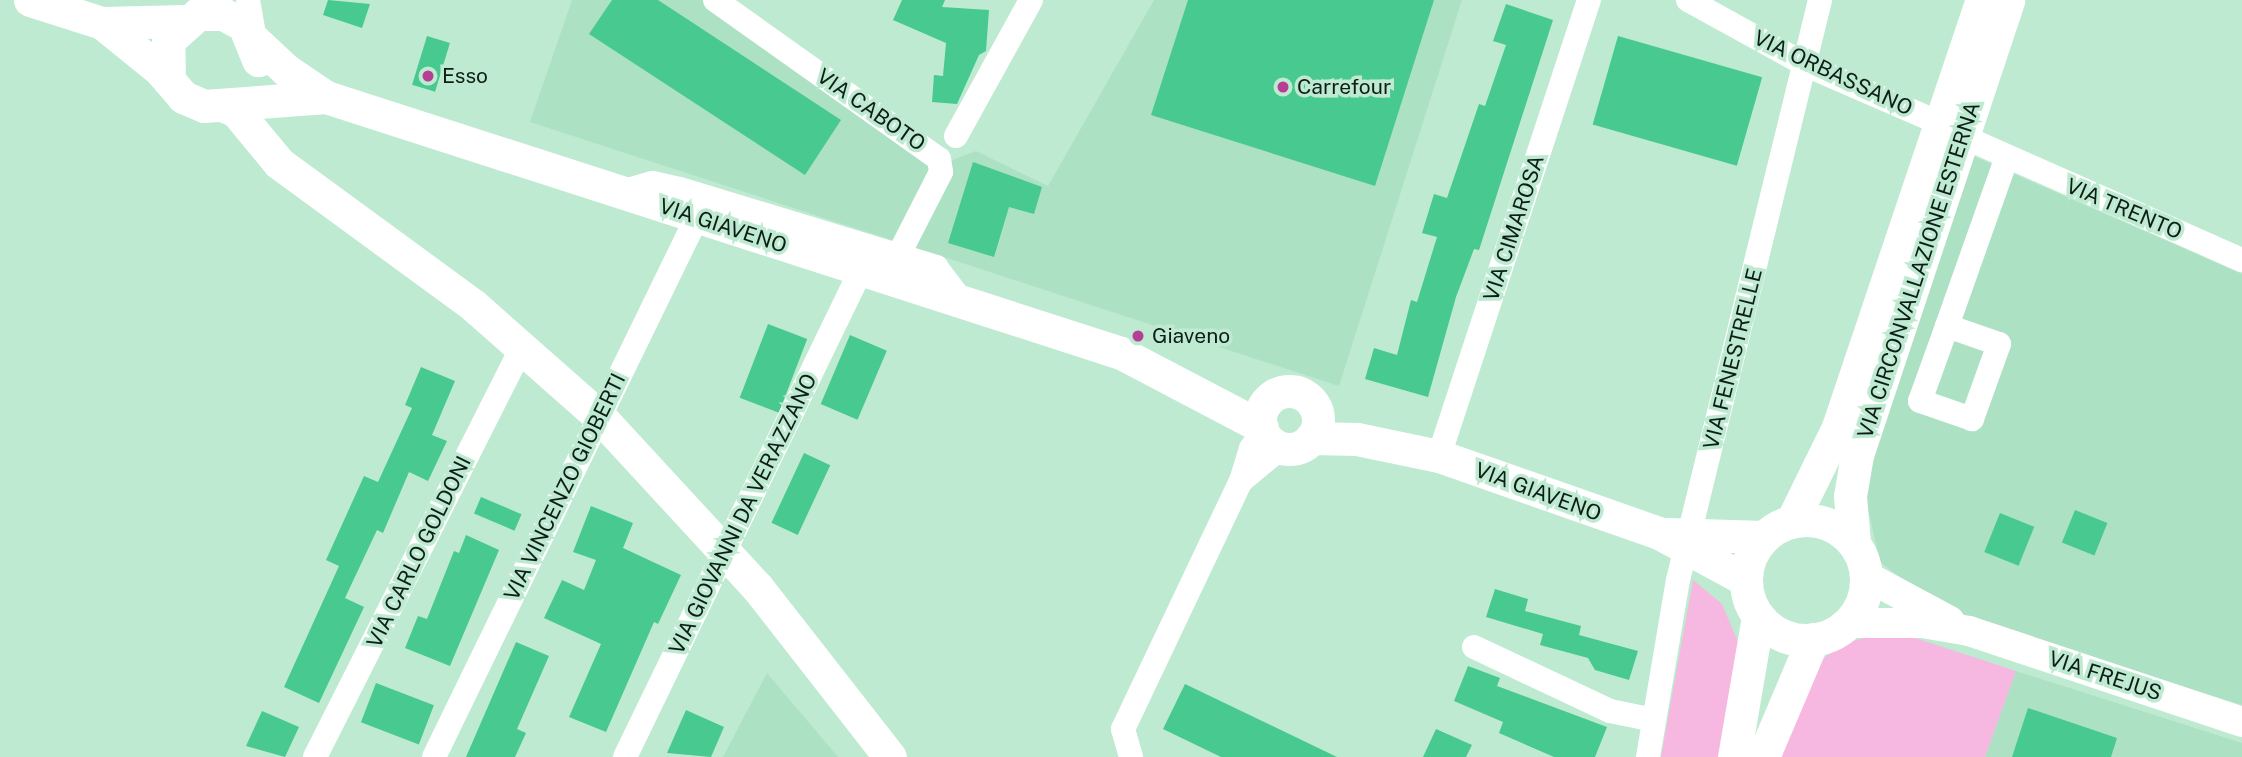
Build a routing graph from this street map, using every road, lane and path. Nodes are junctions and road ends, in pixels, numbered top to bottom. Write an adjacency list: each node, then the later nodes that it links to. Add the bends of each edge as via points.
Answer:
1 (30, 0): 11 (main road, VIA GIAVENO)
2 (248, 0): 12 (street)
3 (715, 0): 22 (street, VIA CABOTO, via 939,159 941,172)
4 (1031, 0): 18 (street, VIA CABOTO)
5 (1589, 0): 31 (street, VIA CIMAROSA)
6 (1688, 0): 13 (street, VIA ORBASSANO)
7 (1821, 0): 13 (street, VIA FENESTRELLE)
8 (1982, 0): 17 (main road, VIA CIRCONVALLAZIONE ESTERNA)
9 (2008, 0): 17 (main road, VIA CIRCONVALLAZIONE ESTERNA)
10 (196, 11): 11 (main road, VIA GIAVENO); 12 (main road, VIA GIAVENO, via 198,15 223,14 244,25); 14 (main road, via 165,54)
11 (102, 23): 14 (main road, VIA GIAVENO)
12 (255, 41): 15 (main road, VIA GIAVENO, via 292,75); 16 (main road, via 257,73)
13 (1806, 65): 17 (street, VIA ORBASSANO); 33 (street, VIA FENESTRELLE)
14 (169, 80): 16 (main road, VIA GIAVENO, via 191,102)
15 (326, 97): 16 (main road, VIA GIAVENO); 20 (main road, VIA GIAVENO)
16 (229, 103): 27 (main road, via 279,163 473,305)
17 (1953, 130): 19 (street, VIA TRENTO); 32 (main road, VIA CIRCONVALLAZIONE ESTERNA, via 1838,427); 34 (main road, VIA CIRCONVALLAZIONE ESTERNA, via 1857,455 1850,496)
18 (956, 136)
19 (2006, 159): 23 (street, VIA TRENTO); 26 (street)
20 (621, 192): 21 (main road, VIA GIAVENO); 22 (street, via 653,183 680,188)
21 (697, 217): 24 (main road, VIA GIAVENO); 29 (street, VIA VINCENZO GIOBERTI)
22 (898, 256): 25 (street, via 936,267)
23 (2242, 260)
24 (860, 272): 25 (main road, VIA GIAVENO); 35 (street, VIA GIOVANNI DA VERAZZANO)
25 (965, 306): 28 (main road, VIA GIAVENO)
26 (1947, 326)
27 (522, 347): 29 (main road); 45 (street, VIA CARLO GOLDONI)
28 (1121, 353): 30 (main road, VIA GIAVENO); 30 (main road, VIA GIAVENO, via 1139,351 1250,389 1300,393)
29 (600, 417): 35 (main road); 46 (street, VIA VINCENZO GIOBERTI)
30 (1287, 430): 31 (main road, VIA GIAVENO); 49 (street, via 1245,460 1241,481 1123,729)
31 (1428, 453): 33 (main road, VIA GIAVENO)
32 (1778, 529): 33 (main road, VIA GIAVENO); 34 (main road, via 1825,522); 37 (main road, VIA CIRCONVALLAZIONE ESTERNA, via 1750,560)
33 (1678, 539): 37 (main road, VIA GIAVENO); 43 (street, VIA FENESTRELLE)
34 (1854, 542): 36 (main road, VIA CIRCONVALLAZIONE ESTERNA)
35 (726, 551): 47 (street, VIA GIOVANNI DA VERAZZANO); 48 (main road)
36 (1867, 576): 39 (main road, via 1863,600); 40 (street, VIA FREJUS)
37 (1746, 580): 38 (main road)
38 (1758, 616): 41 (main road, via 1776,631); 51 (main road)
39 (1848, 622): 40 (street, VIA FREJUS, via 1922,622); 41 (main road)
40 (1969, 631): 44 (street, VIA FREJUS)
41 (1813, 639): 52 (main road)
42 (1474, 647): 43 (street, via 1610,711)
43 (1654, 720): 50 (street, VIA FENESTRELLE)
44 (2242, 722)
45 (315, 757)
46 (434, 757)
47 (625, 757)
48 (890, 757)
49 (1131, 757)
50 (1648, 757)
51 (1734, 757)
52 (1763, 757)

